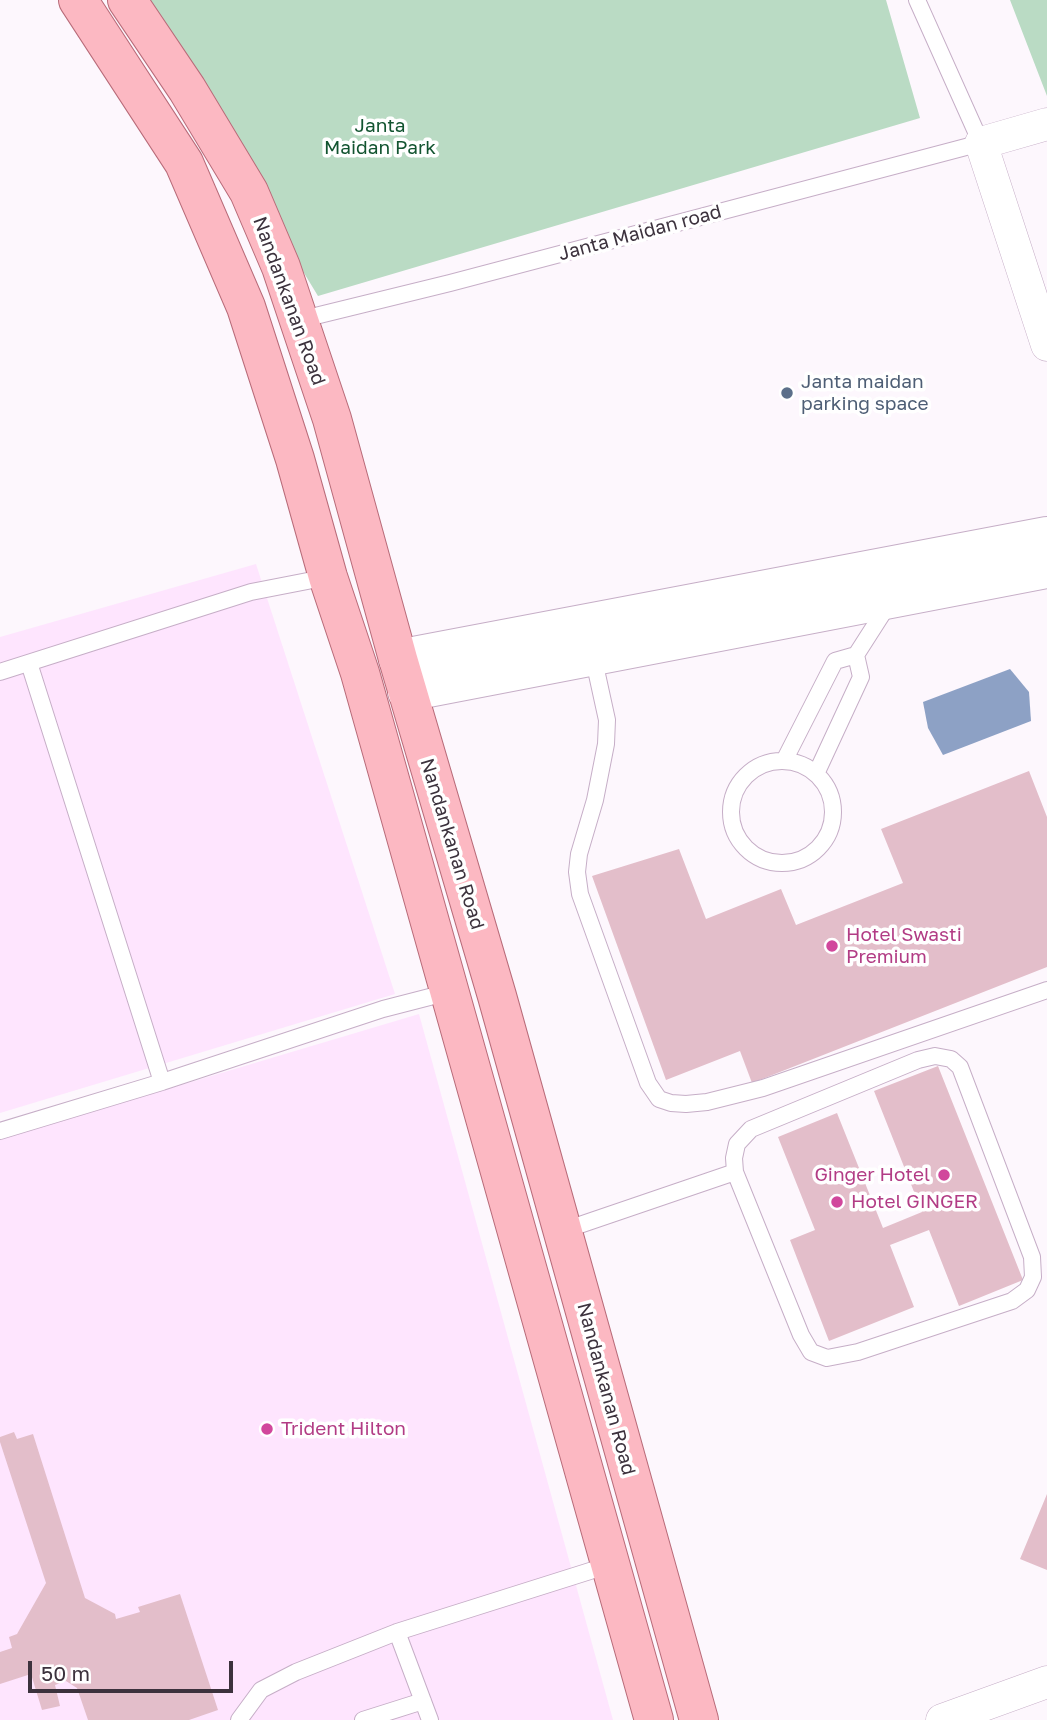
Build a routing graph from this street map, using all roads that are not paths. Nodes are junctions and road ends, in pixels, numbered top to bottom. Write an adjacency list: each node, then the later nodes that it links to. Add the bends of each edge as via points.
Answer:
1 (78, 0): 10 (main road, via 184,163 246,307)
2 (127, 0): 6 (main road, Nandankanan Road, via 249,192)
3 (917, 0): 5 (lane)
4 (1047, 124): 5 (street)
5 (981, 143): 6 (lane, Janta Maidan road); 7 (street)
6 (299, 320): 16 (main road, Nandankanan Road, via 332,419)
7 (1047, 345)
8 (1047, 536): 16 (street)
9 (1047, 569): 11 (street)
10 (328, 577): 14 (lane, via 251,592); 20 (main road, via 360,673)
11 (892, 598): 12 (lane); 13 (street)
12 (856, 655): 17 (lane, via 835,661); 18 (lane, via 861,677)
13 (593, 656): 16 (street); 19 (lane, via 607,720 606,744 579,854 580,894 648,1083 659,1098 671,1103 707,1102 763,1088)
14 (29, 663): 15 (lane); 21 (lane)
15 (0, 672)
16 (402, 675): 24 (main road, Nandankanan Road)
17 (784, 761): 18 (lane); 18 (lane, via 753,770 733,796 733,829 753,855 769,862 802,860 828,836 833,803)
18 (816, 774)
19 (1047, 990)
20 (450, 991): 21 (lane); 25 (main road)
21 (162, 1082): 22 (lane)
22 (0, 1131)
23 (735, 1172): 23 (lane, via 737,1144 751,1129 918,1060 950,1059 960,1067 1032,1257 1033,1277 1027,1290 1012,1301 827,1358 811,1352 801,1335); 24 (lane)
24 (562, 1231): 33 (main road, Nandankanan Road)
25 (609, 1565): 26 (lane); 32 (main road)
26 (397, 1632): 28 (lane); 29 (lane, via 261,1689)
27 (1047, 1682): 34 (street)
28 (423, 1701): 30 (lane); 31 (lane)
29 (239, 1720)
30 (363, 1720)
31 (430, 1720)
32 (654, 1720)
33 (699, 1720)
34 (942, 1720)

